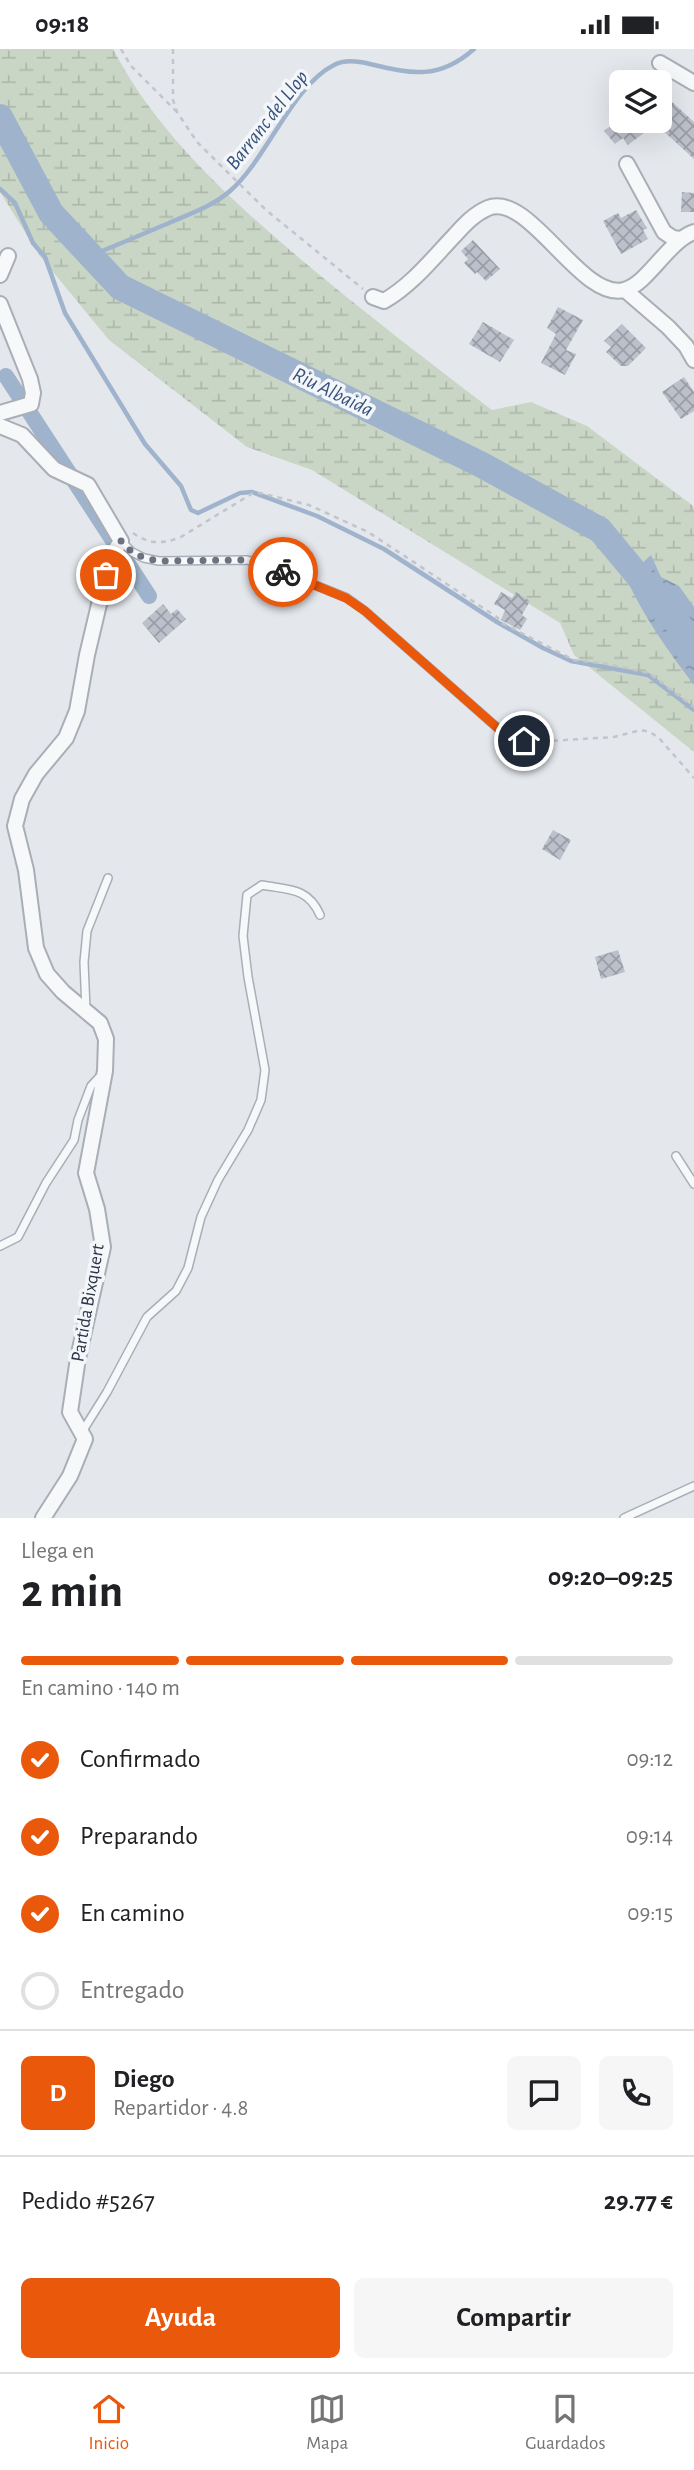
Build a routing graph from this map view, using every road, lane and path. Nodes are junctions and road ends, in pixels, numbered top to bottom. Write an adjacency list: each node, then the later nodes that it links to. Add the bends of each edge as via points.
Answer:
1 (121, 49): 5 (path, via 131,66)
2 (173, 49): 5 (path)
3 (660, 63): 4 (street)
4 (694, 83)
5 (177, 112): 12 (path, via 197,142 266,210)
6 (627, 164): 8 (street, via 664,232)
7 (694, 232): 8 (street)
8 (680, 239): 11 (street)
9 (8, 255): 10 (street)
10 (0, 275)
11 (625, 290): 12 (street, via 604,286 576,268 533,225 501,205 478,213 398,292 384,301); 14 (street, via 668,327)
12 (373, 297)
13 (0, 304): 15 (street, via 33,393 31,404)
14 (694, 360)
15 (0, 413)
16 (0, 426): 17 (street, via 22,435 54,468 89,485)
17 (125, 536): 18 (path, via 154,543 170,541 253,493 309,505 368,532 502,623 575,660 649,673); 19 (lane, via 132,552 151,559 247,560 346,598 501,731); 23 (street, Partida Bixquert, via 110,558 77,711 66,738 22,799 15,827 36,947 47,974)
18 (694, 707)
19 (524, 741): 20 (path, via 614,737 641,730 659,738)
20 (694, 778)
21 (108, 878): 23 (lane, via 87,931)
22 (320, 915): 28 (lane, via 314,900 299,892 262,885 247,895 243,936 265,1070 261,1100 201,1217 188,1268 176,1291 147,1317)
23 (86, 1010): 24 (street, Partida Bixquert, via 100,1023 106,1039)
24 (105, 1071): 27 (lane, via 91,1086 74,1140 18,1237); 28 (street, Partida Bixquert, via 86,1173 103,1247 70,1412)
25 (676, 1156): 26 (lane)
26 (694, 1184)
27 (0, 1246)
28 (82, 1432): 30 (street, via 85,1439 70,1476)
29 (694, 1486): 31 (lane)
30 (43, 1518)
31 (624, 1518)

